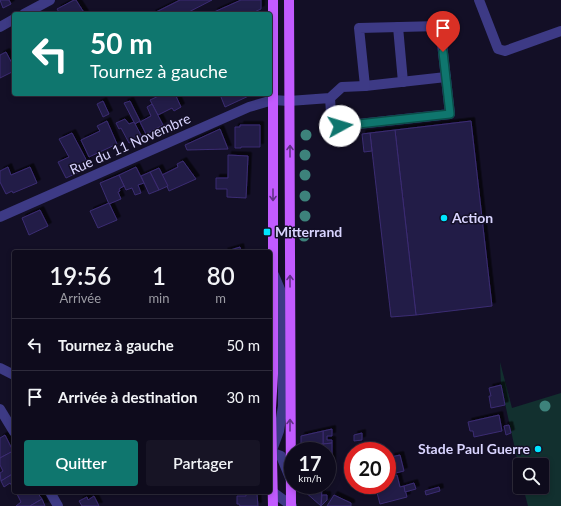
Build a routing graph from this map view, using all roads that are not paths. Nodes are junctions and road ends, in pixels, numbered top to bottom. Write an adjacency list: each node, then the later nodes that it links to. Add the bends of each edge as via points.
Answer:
1 (50, 0): 5 (street)
2 (273, 0): 14 (main road)
3 (289, 0): 15 (main road)
4 (479, 0): 9 (street, via 498,49 505,51)
5 (28, 12)
6 (12, 20): 7 (street)
7 (0, 27)
8 (398, 27): 10 (street, via 440,26); 11 (street); 12 (street, via 359,28)
9 (561, 31)
10 (446, 77): 11 (street); 13 (street, via 450,114 340,126 331,113)
11 (403, 82): 12 (street)
12 (365, 86): 13 (street, via 342,87)
13 (330, 98): 15 (street, Rue du 11 Novembre)
14 (273, 100): 15 (street, Rue du 11 Novembre); 16 (street, Rue du 11 Novembre, via 249,107); 19 (main road, one-way to 19)
15 (289, 101): 22 (main road, one-way to 15)
16 (0, 217)
17 (0, 368): 18 (street)
18 (12, 374)
19 (272, 391)
20 (0, 409): 21 (street)
21 (12, 429)
22 (290, 442)
23 (272, 453): 24 (street, via 281,456)
24 (284, 463)
25 (272, 492): 31 (street)
26 (51, 494): 29 (street)
27 (271, 494): 30 (main road)
28 (291, 494): 31 (main road)
29 (58, 506)
30 (273, 506)
31 (291, 506)

